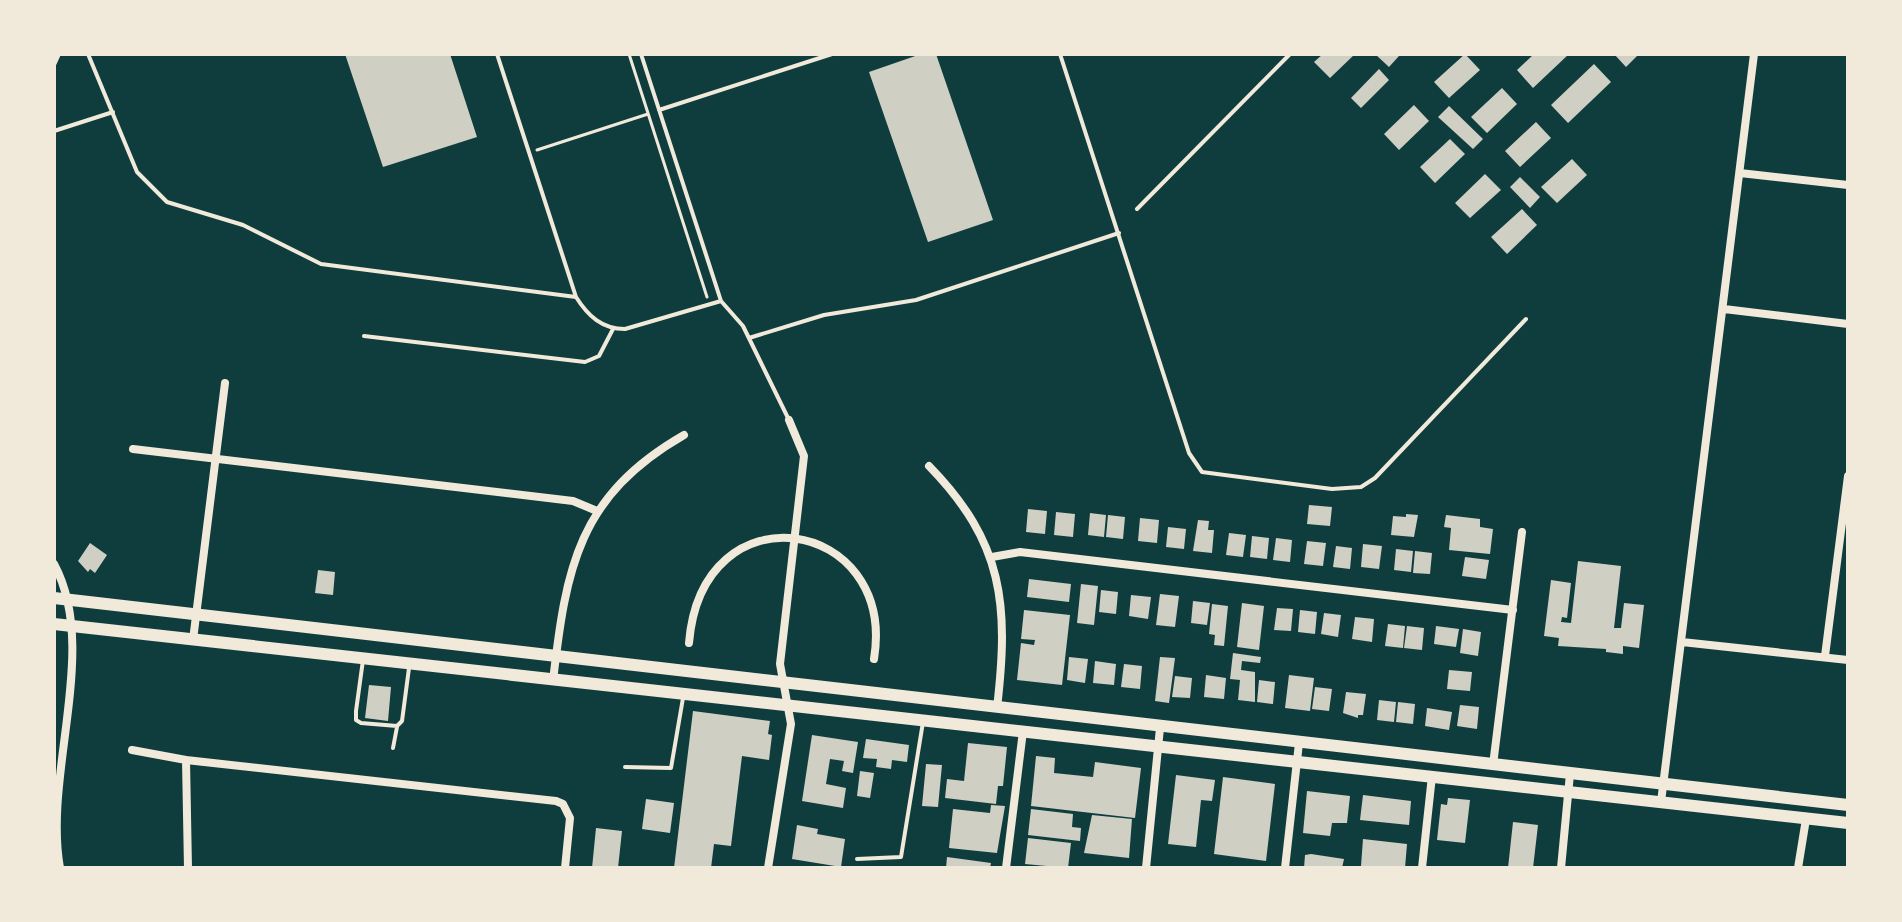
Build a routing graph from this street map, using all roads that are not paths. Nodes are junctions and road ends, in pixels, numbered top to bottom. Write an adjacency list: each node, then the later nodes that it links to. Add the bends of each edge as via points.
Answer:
1 (59, 54): 9 (lane)
2 (88, 54): 11 (lane)
3 (497, 54): 17 (lane)
4 (641, 54): 10 (lane)
5 (832, 54): 10 (lane)
6 (1060, 54): 16 (lane)
7 (1290, 54): 15 (lane)
8 (1754, 54): 13 (street)
9 (54, 65)
10 (659, 110): 18 (lane)
11 (113, 112): 12 (lane); 17 (lane, via 137,172 167,202 243,225 304,259)
12 (54, 131)
13 (1740, 173): 14 (street); 19 (street)
14 (1848, 185)
15 (1137, 209)
16 (1120, 233): 20 (lane, via 1193,463 1207,474 1332,489 1361,487); 24 (lane, via 916,300 824,315)
17 (576, 297): 22 (lane, via 585,311)
18 (721, 301): 22 (lane); 24 (lane)
19 (1724, 309): 21 (street); 43 (street)
20 (1526, 319)
21 (1848, 324)
22 (613, 329): 23 (lane, via 599,356 585,362)
23 (364, 336)
24 (749, 338): 26 (lane)
25 (225, 383): 29 (street)
26 (789, 420): 34 (street, via 804,456)
27 (684, 435): 32 (street, via 629,473)
28 (133, 449): 29 (street)
29 (216, 459): 32 (street, via 573,501); 39 (street)
30 (929, 466): 35 (street, via 966,507)
31 (1848, 476): 46 (street)
32 (597, 511): 45 (street, via 569,577)
33 (1522, 532): 38 (street)
34 (794, 540): 44 (street, via 768,538 726,556 698,594); 47 (street, via 836,553 854,569 867,589 877,623); 51 (street)
35 (992, 557): 38 (street, via 1020,552); 55 (street, via 1003,613)
36 (54, 564): 37 (street)
37 (61, 598): 39 (main road); 41 (street)
38 (1513, 610): 66 (street)
39 (196, 614): 42 (street); 45 (main road)
40 (54, 624): 41 (main road)
41 (72, 626): 42 (main road); 77 (street, via 57,800)
42 (193, 640): 48 (main road)
43 (1682, 642): 46 (street); 70 (street)
44 (689, 643)
45 (556, 655): 51 (main road); 52 (street)
46 (1825, 656): 49 (street)
47 (874, 659)
48 (363, 660): 50 (main road); 57 (lane, via 356,720)
49 (1848, 660)
50 (410, 665): 52 (main road); 57 (lane)
51 (782, 681): 54 (street); 55 (main road)
52 (553, 682): 53 (main road)
53 (683, 695): 54 (main road); 67 (lane, via 671,768)
54 (787, 706): 56 (main road); 80 (street, via 791,724)
55 (997, 708): 58 (main road)
56 (924, 720): 59 (main road); 76 (lane, via 901,857)
57 (397, 726): 62 (lane)
58 (1160, 728): 60 (main road); 61 (street)
59 (1023, 731): 61 (main road); 81 (street)
60 (1299, 743): 65 (street); 66 (main road)
61 (1158, 745): 65 (main road); 82 (street)
62 (393, 748)
63 (132, 750): 64 (street)
64 (186, 760): 78 (street); 79 (street, via 556,801 570,818)
65 (1297, 761): 69 (main road); 83 (street)
66 (1493, 765): 68 (main road)
67 (625, 767)
68 (1570, 774): 70 (main road); 71 (street)
69 (1432, 776): 71 (main road); 84 (street)
70 (1663, 784): 72 (street); 73 (main road)
71 (1568, 791): 72 (main road); 85 (street)
72 (1661, 802): 74 (main road)
73 (1848, 805)
74 (1806, 819): 75 (main road); 86 (street)
75 (1848, 823)
76 (857, 859)
77 (60, 868)
78 (188, 868)
79 (565, 868)
80 (768, 868)
81 (1006, 868)
82 (1146, 868)
83 (1285, 868)
84 (1422, 868)
85 (1561, 868)
86 (1798, 868)

